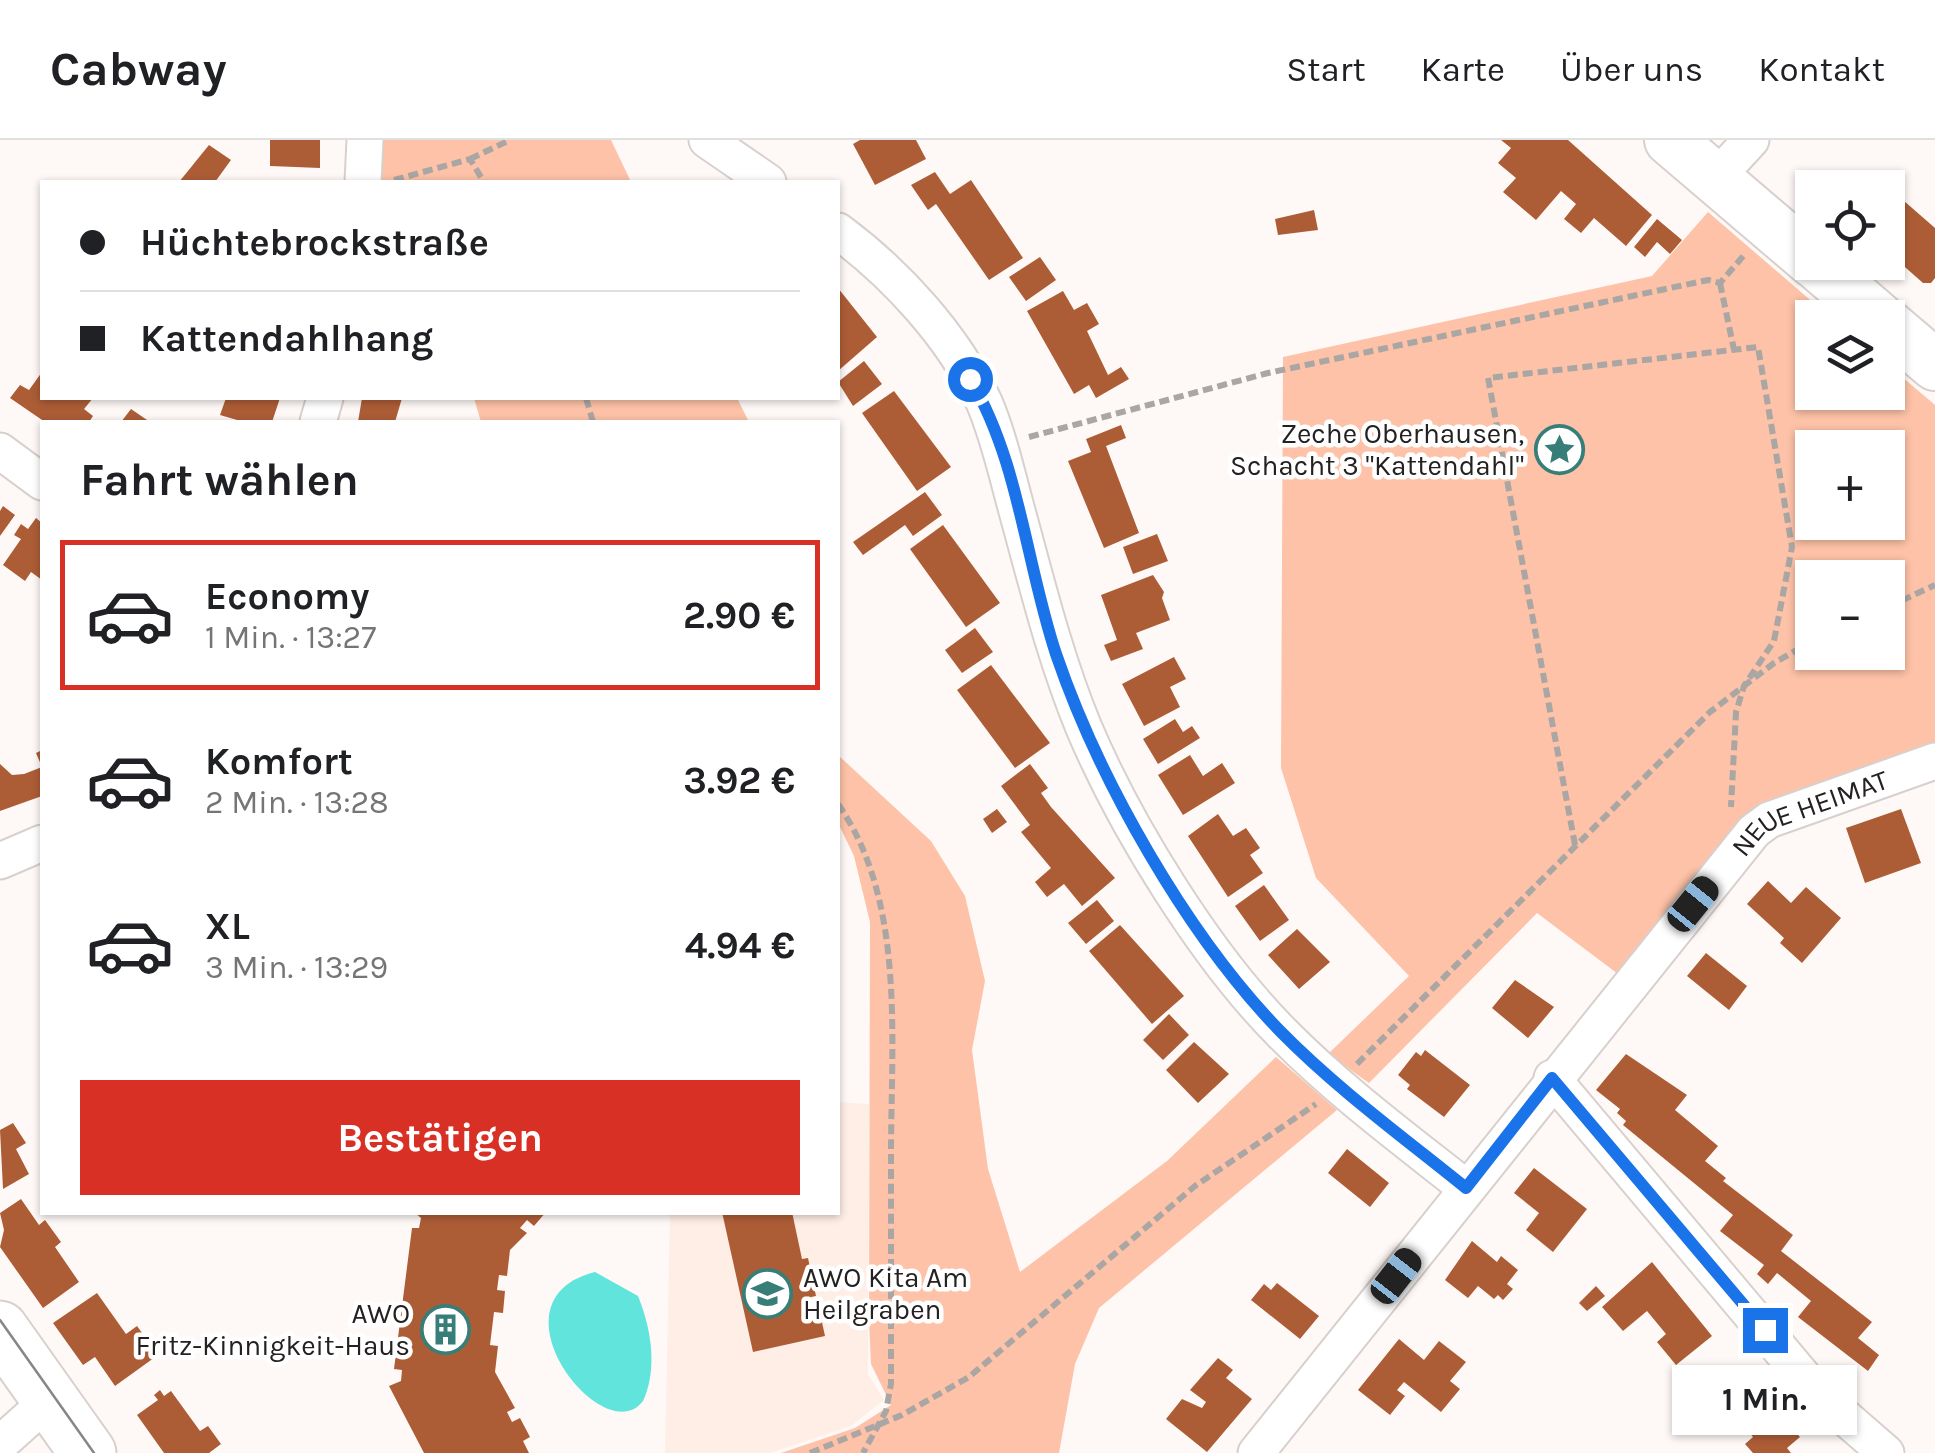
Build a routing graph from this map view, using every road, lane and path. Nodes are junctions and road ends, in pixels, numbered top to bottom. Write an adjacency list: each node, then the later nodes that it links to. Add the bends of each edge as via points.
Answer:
1 (365, 140): 8 (street)
2 (510, 140): 6 (path)
3 (707, 140): 11 (street)
4 (1670, 140): 7 (street)
5 (1751, 140): 7 (street)
6 (470, 158): 9 (path); 10 (path)
7 (1715, 179): 12 (street)
8 (363, 180)
9 (386, 180)
10 (483, 180)
11 (765, 180)
12 (1770, 225): 14 (street); 16 (path)
13 (840, 233): 21 (street, via 925,313 983,401)
14 (1795, 247)
15 (1834, 280): 17 (street)
16 (1720, 283): 19 (path); 21 (path, via 1708,280 1268,373)
17 (1858, 300)
18 (1905, 340): 20 (street)
19 (1734, 350): 29 (path, via 1488,378); 30 (path, via 1758,347 1792,547 1774,641 1744,686 1736,712 1731,794)
20 (1935, 366)
21 (999, 446): 33 (street, via 1056,652 1086,730 1188,912 1279,1030)
22 (0, 451): 23 (street)
23 (40, 481)
24 (1935, 585): 25 (path)
25 (1905, 599)
26 (1935, 762): 30 (street, NEUE HEIMAT, via 1769,820)
27 (840, 808): 38 (path, via 867,857 878,895 889,994 891,1384 886,1411)
28 (40, 843): 31 (street)
29 (1575, 846)
30 (1740, 846): 32 (street, NEUE HEIMAT)
31 (0, 861)
32 (1552, 1078): 33 (street, NEUE HEIMAT); 40 (street, via 1818,1393)
33 (1466, 1188): 39 (street, NEUE HEIMAT)
34 (0, 1329): 35 (main road)
35 (49, 1400): 36 (street); 37 (main road)
36 (0, 1444)
37 (88, 1453)
38 (863, 1453)
39 (1256, 1453)
40 (1886, 1453)

